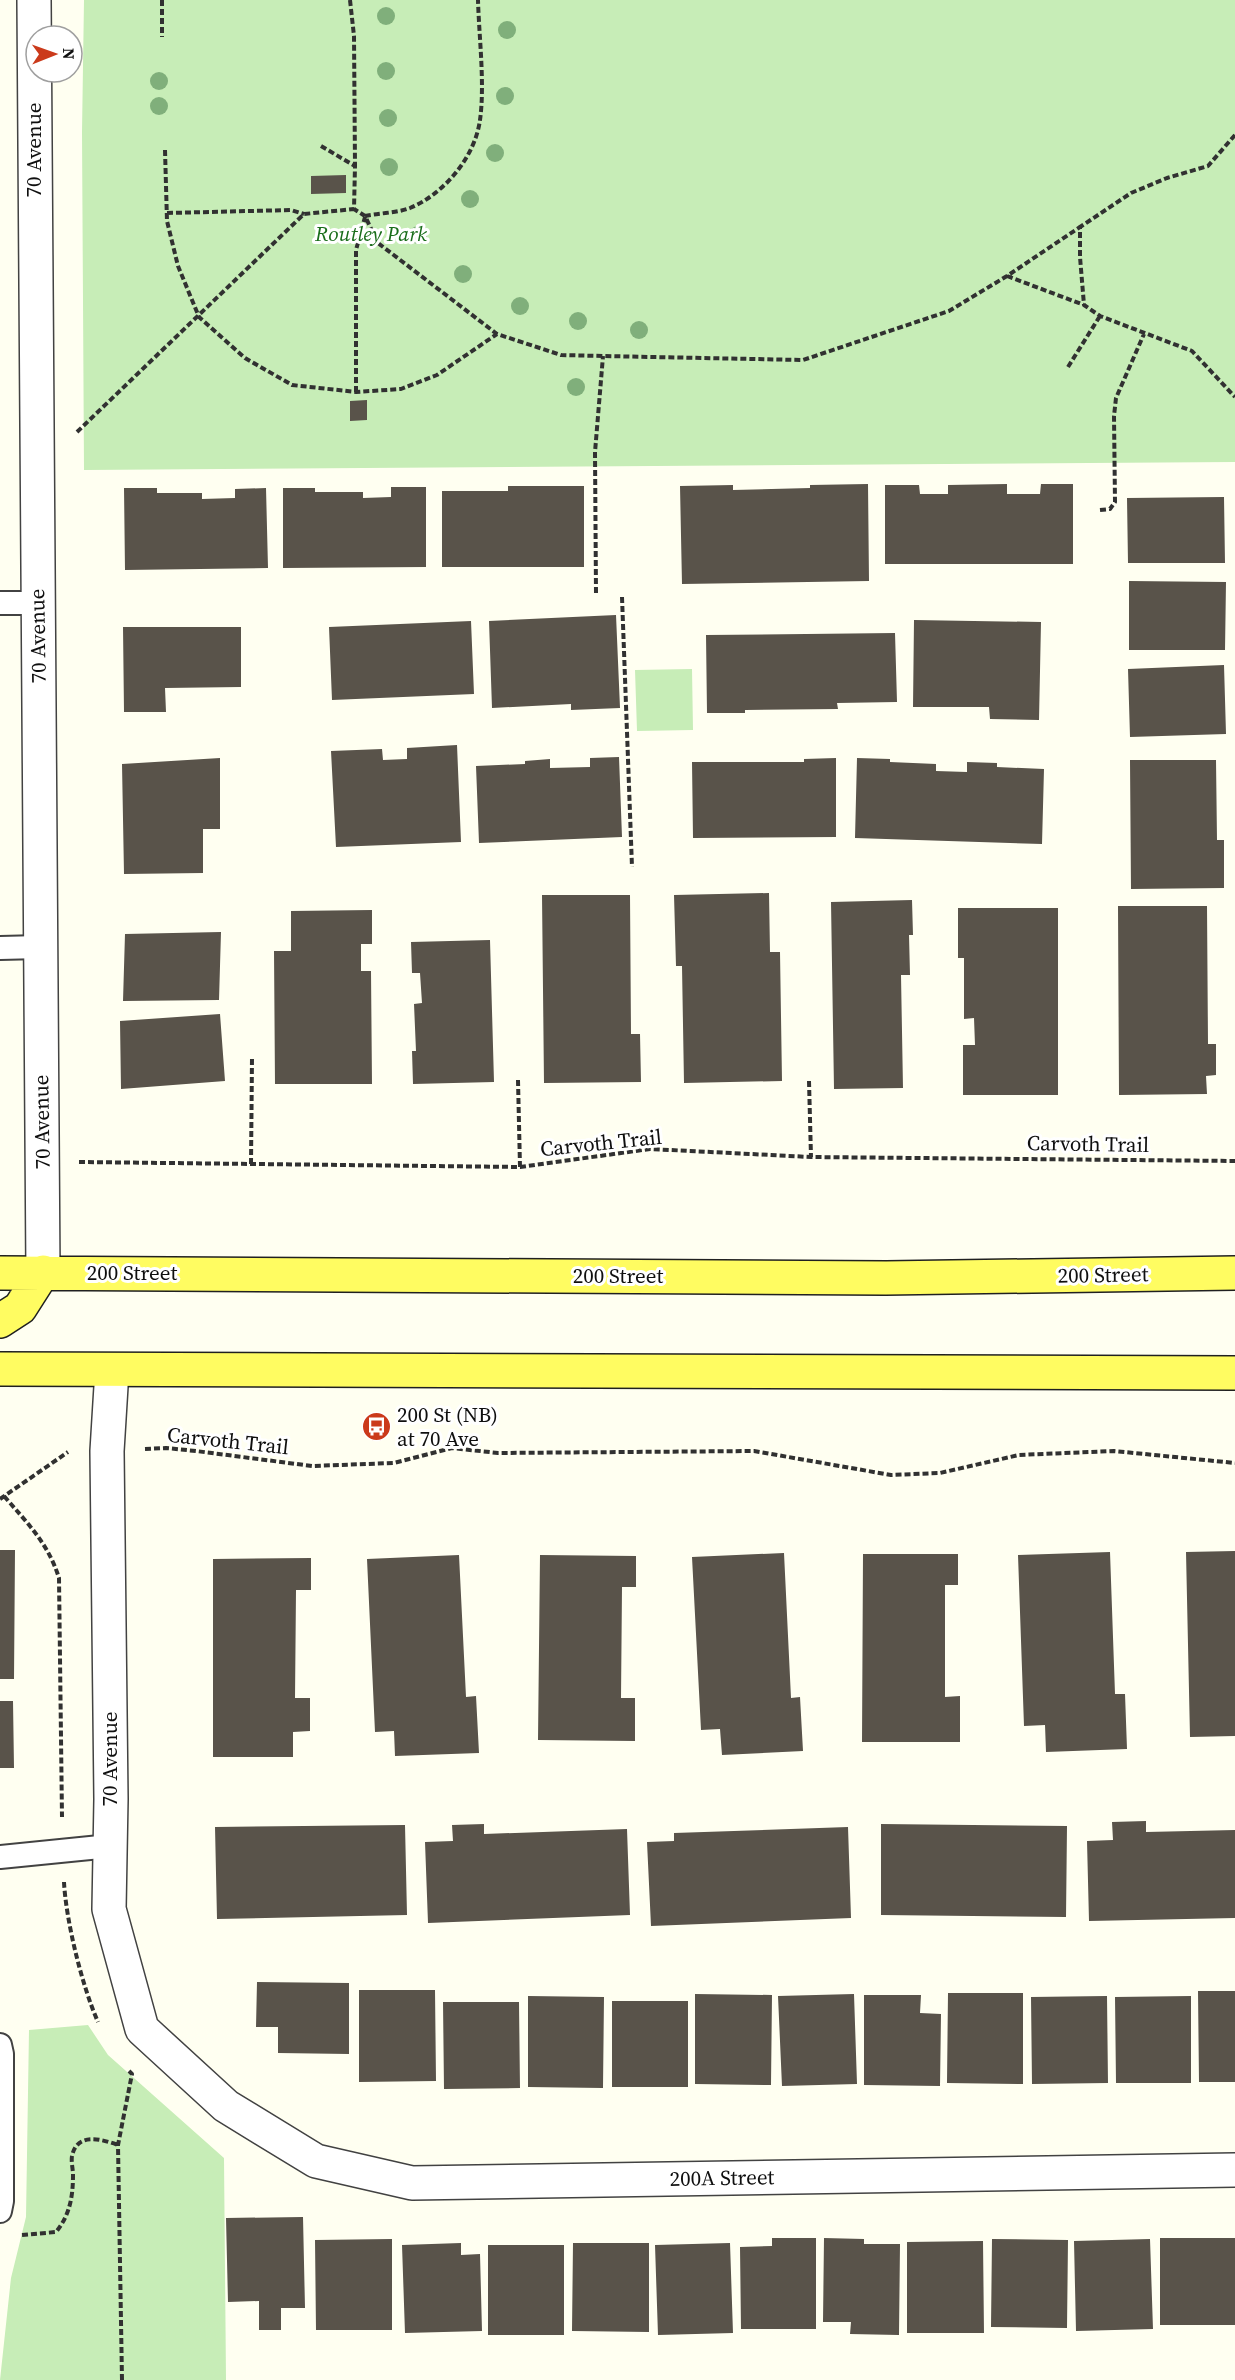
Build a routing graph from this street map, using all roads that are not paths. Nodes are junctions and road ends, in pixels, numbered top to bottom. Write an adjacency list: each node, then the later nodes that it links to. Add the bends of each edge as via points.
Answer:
1 (34, 0): 3 (street, 70 Avenue)
2 (0, 603): 3 (lane)
3 (37, 603): 4 (street, 70 Avenue)
4 (40, 947): 5 (lane); 6 (street, 70 Avenue)
5 (0, 948)
6 (44, 1272): 7 (main road, 200 Street); 8 (main road, 200 Street, via 874,1278); 9 (main road, via 20,1308)
7 (0, 1273)
8 (1235, 1273)
9 (0, 1321)
10 (0, 1369): 11 (main road)
11 (112, 1370): 12 (main road); 13 (street, 70 Avenue, via 107,1451)
12 (1235, 1373)
13 (110, 1846): 14 (lane); 16 (street, 70 Avenue, via 109,1909 142,2030)
14 (0, 1857)
15 (0, 2045): 18 (lane)
16 (226, 2106): 17 (street, 200A Street, via 316,2161 412,2182)
17 (1235, 2170)
18 (0, 2211)

